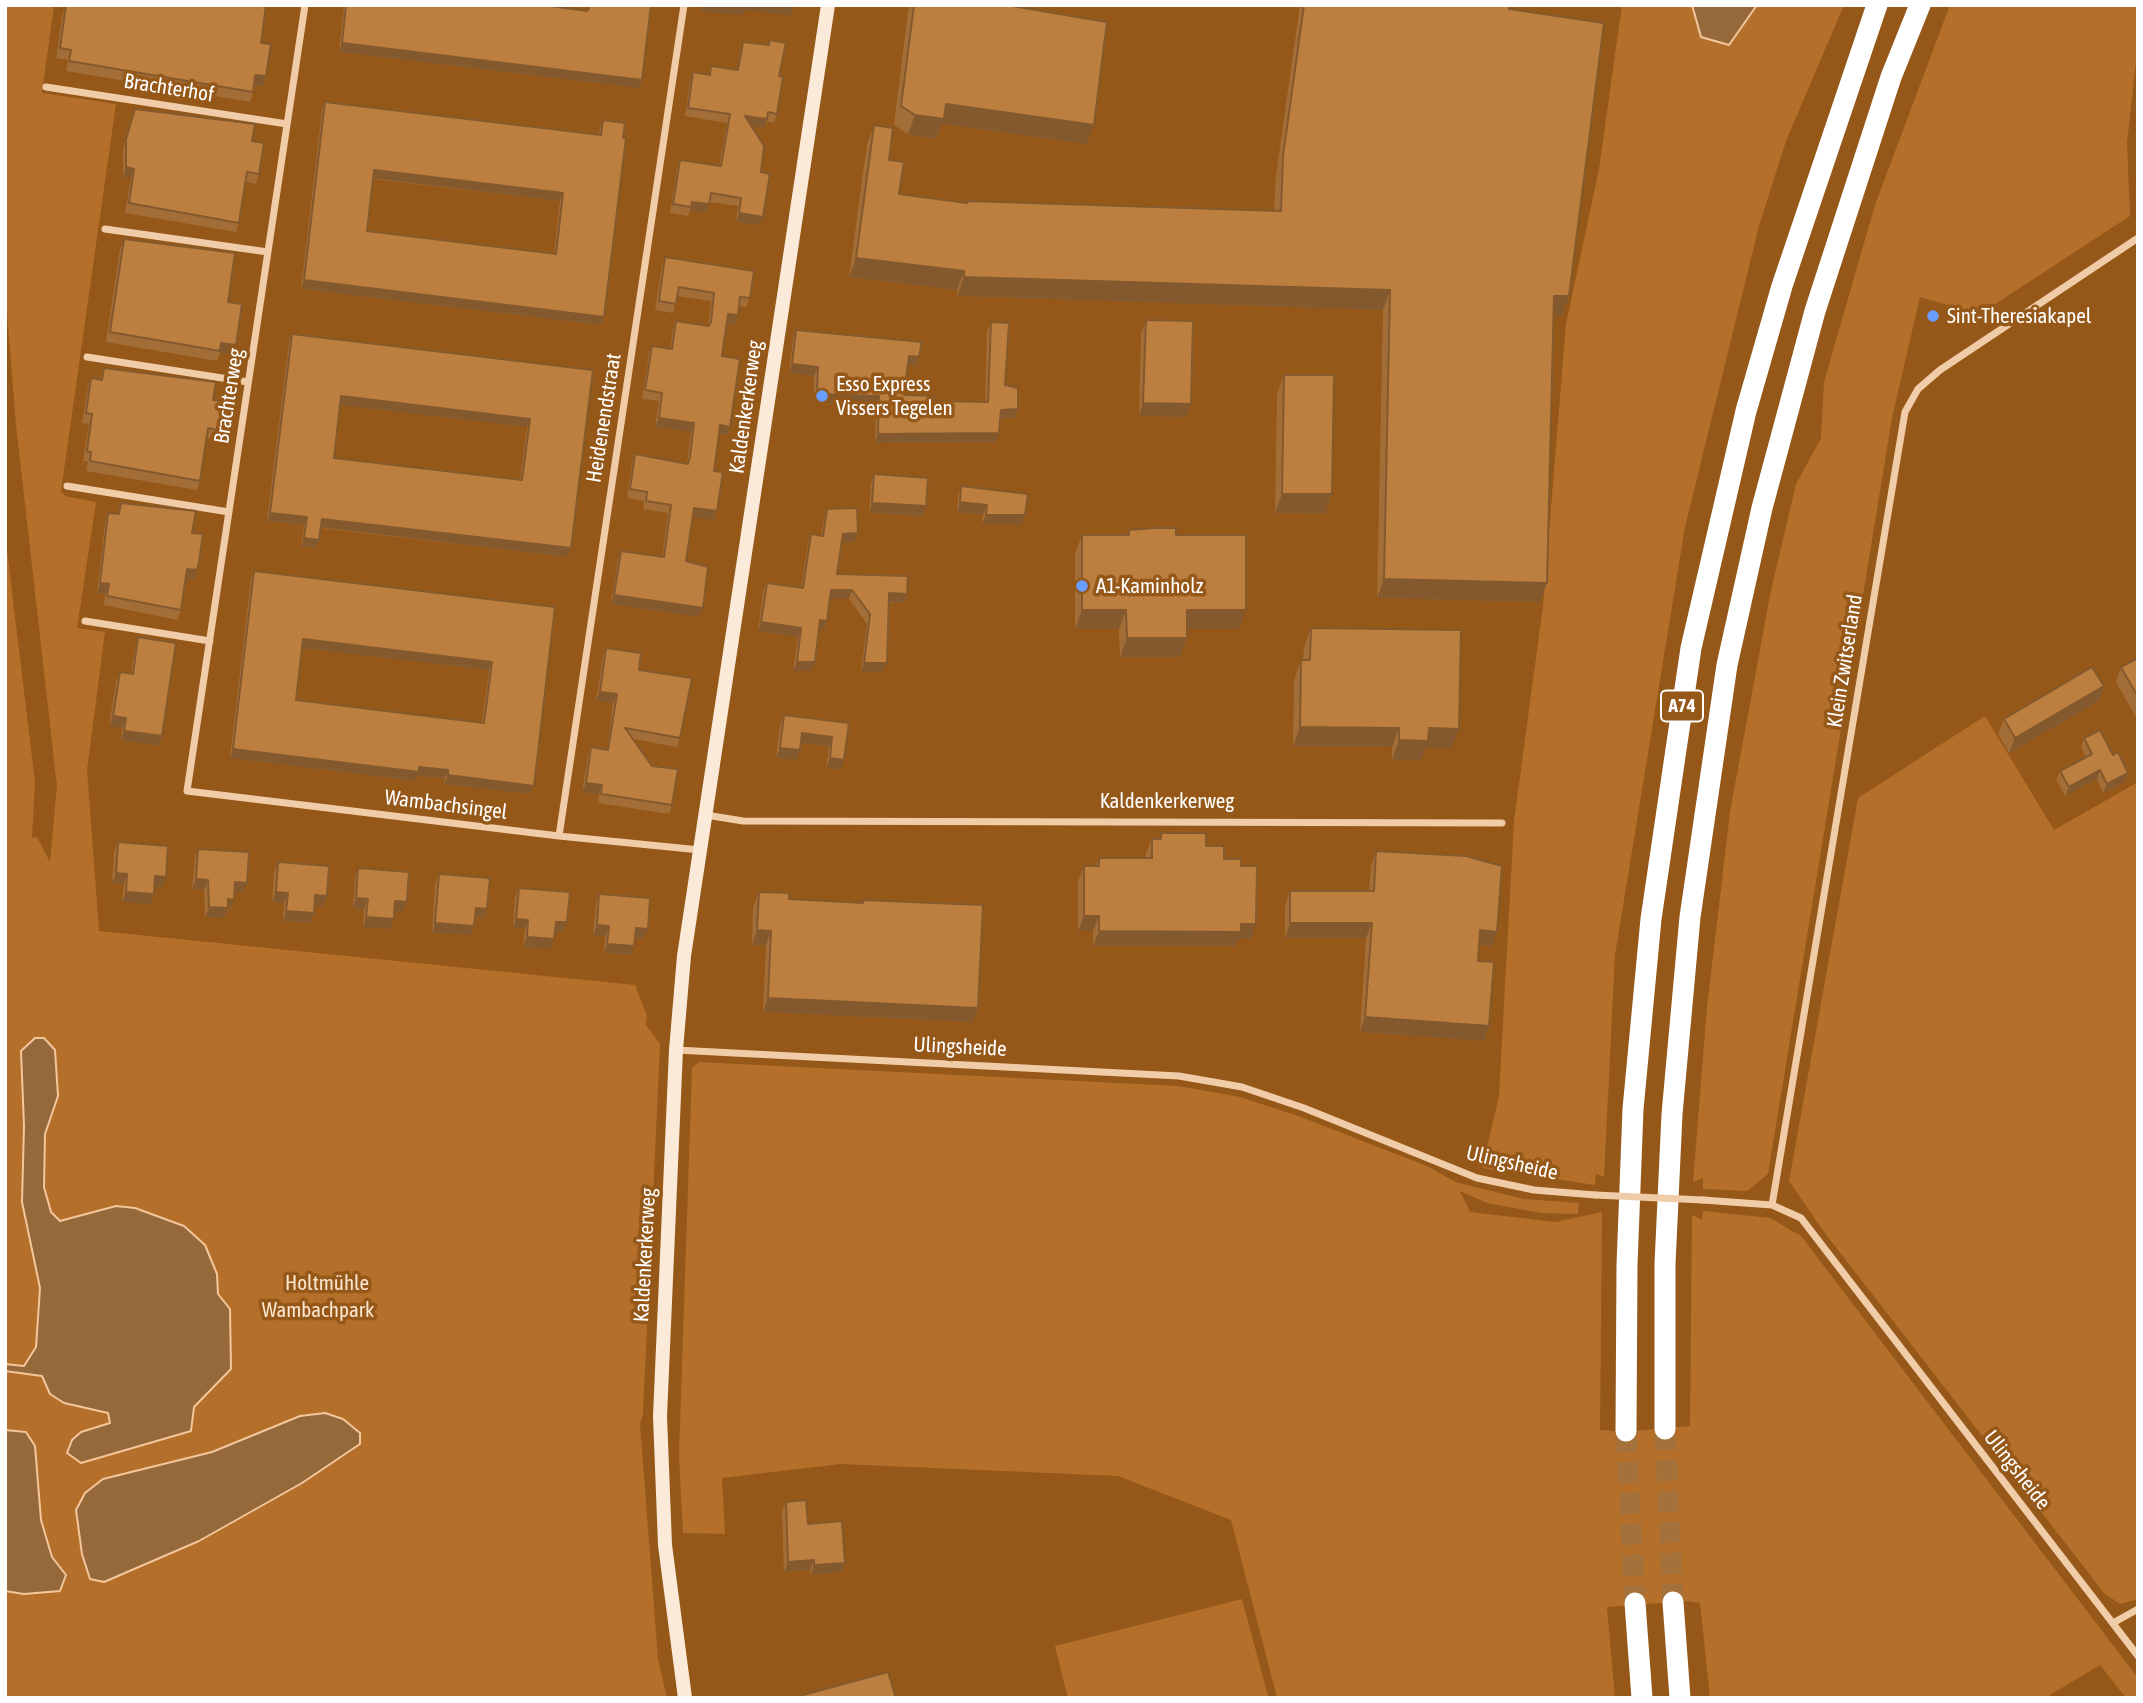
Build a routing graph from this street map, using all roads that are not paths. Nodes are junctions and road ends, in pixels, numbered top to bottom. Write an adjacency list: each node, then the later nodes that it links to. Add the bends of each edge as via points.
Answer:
1 (305, 5): 7 (street, Brachterweg)
2 (684, 5): 20 (street, Heidenendstraat)
3 (828, 5): 18 (main road, Kaldenkerkerweg)
4 (1877, 5): 25 (highway, A74, via 1774,311 1691,648 1651,919 1633,1109)
5 (1920, 5): 24 (highway, A74, via 1891,77 1815,311 1727,665 1690,917 1672,1114 1665,1264)
6 (46, 87): 7 (street, Brachterhof)
7 (287, 124): 10 (street, Brachterweg)
8 (106, 229): 10 (street)
9 (2138, 238): 23 (street, Klein Zwitserland, via 1940,370 1918,389 1905,412)
10 (268, 253): 12 (street, Brachterweg)
11 (87, 357): 12 (street)
12 (248, 382): 14 (street, Brachterweg)
13 (67, 486): 14 (street)
14 (229, 512): 16 (street, Brachterweg)
15 (85, 621): 16 (street)
16 (210, 640): 17 (street, Brachterweg)
17 (187, 791): 20 (street, Wambachsingel)
18 (706, 815): 19 (street, Kaldenkerkerweg, via 757,821); 21 (main road, Kaldenkerkerweg)
19 (1502, 823)
20 (559, 836): 21 (street, Wambachsingel)
21 (700, 850): 22 (main road, Kaldenkerkerweg)
22 (676, 1050): 23 (street, Ulingsheide, bridge, via 1179,1076 1242,1087 1477,1178 1534,1190); 31 (main road, Kaldenkerkerweg, via 660,1416 665,1545)
23 (1772, 1205): 29 (street, Ulingsheide, via 1801,1219)
24 (1665, 1429)
25 (1626, 1431)
26 (1673, 1602): 33 (highway)
27 (1635, 1604): 32 (highway)
28 (2138, 1609): 29 (street)
29 (2113, 1623): 30 (street, Ulingsheide)
30 (2138, 1656)
31 (685, 1698)
32 (1642, 1698)
33 (1680, 1698)

